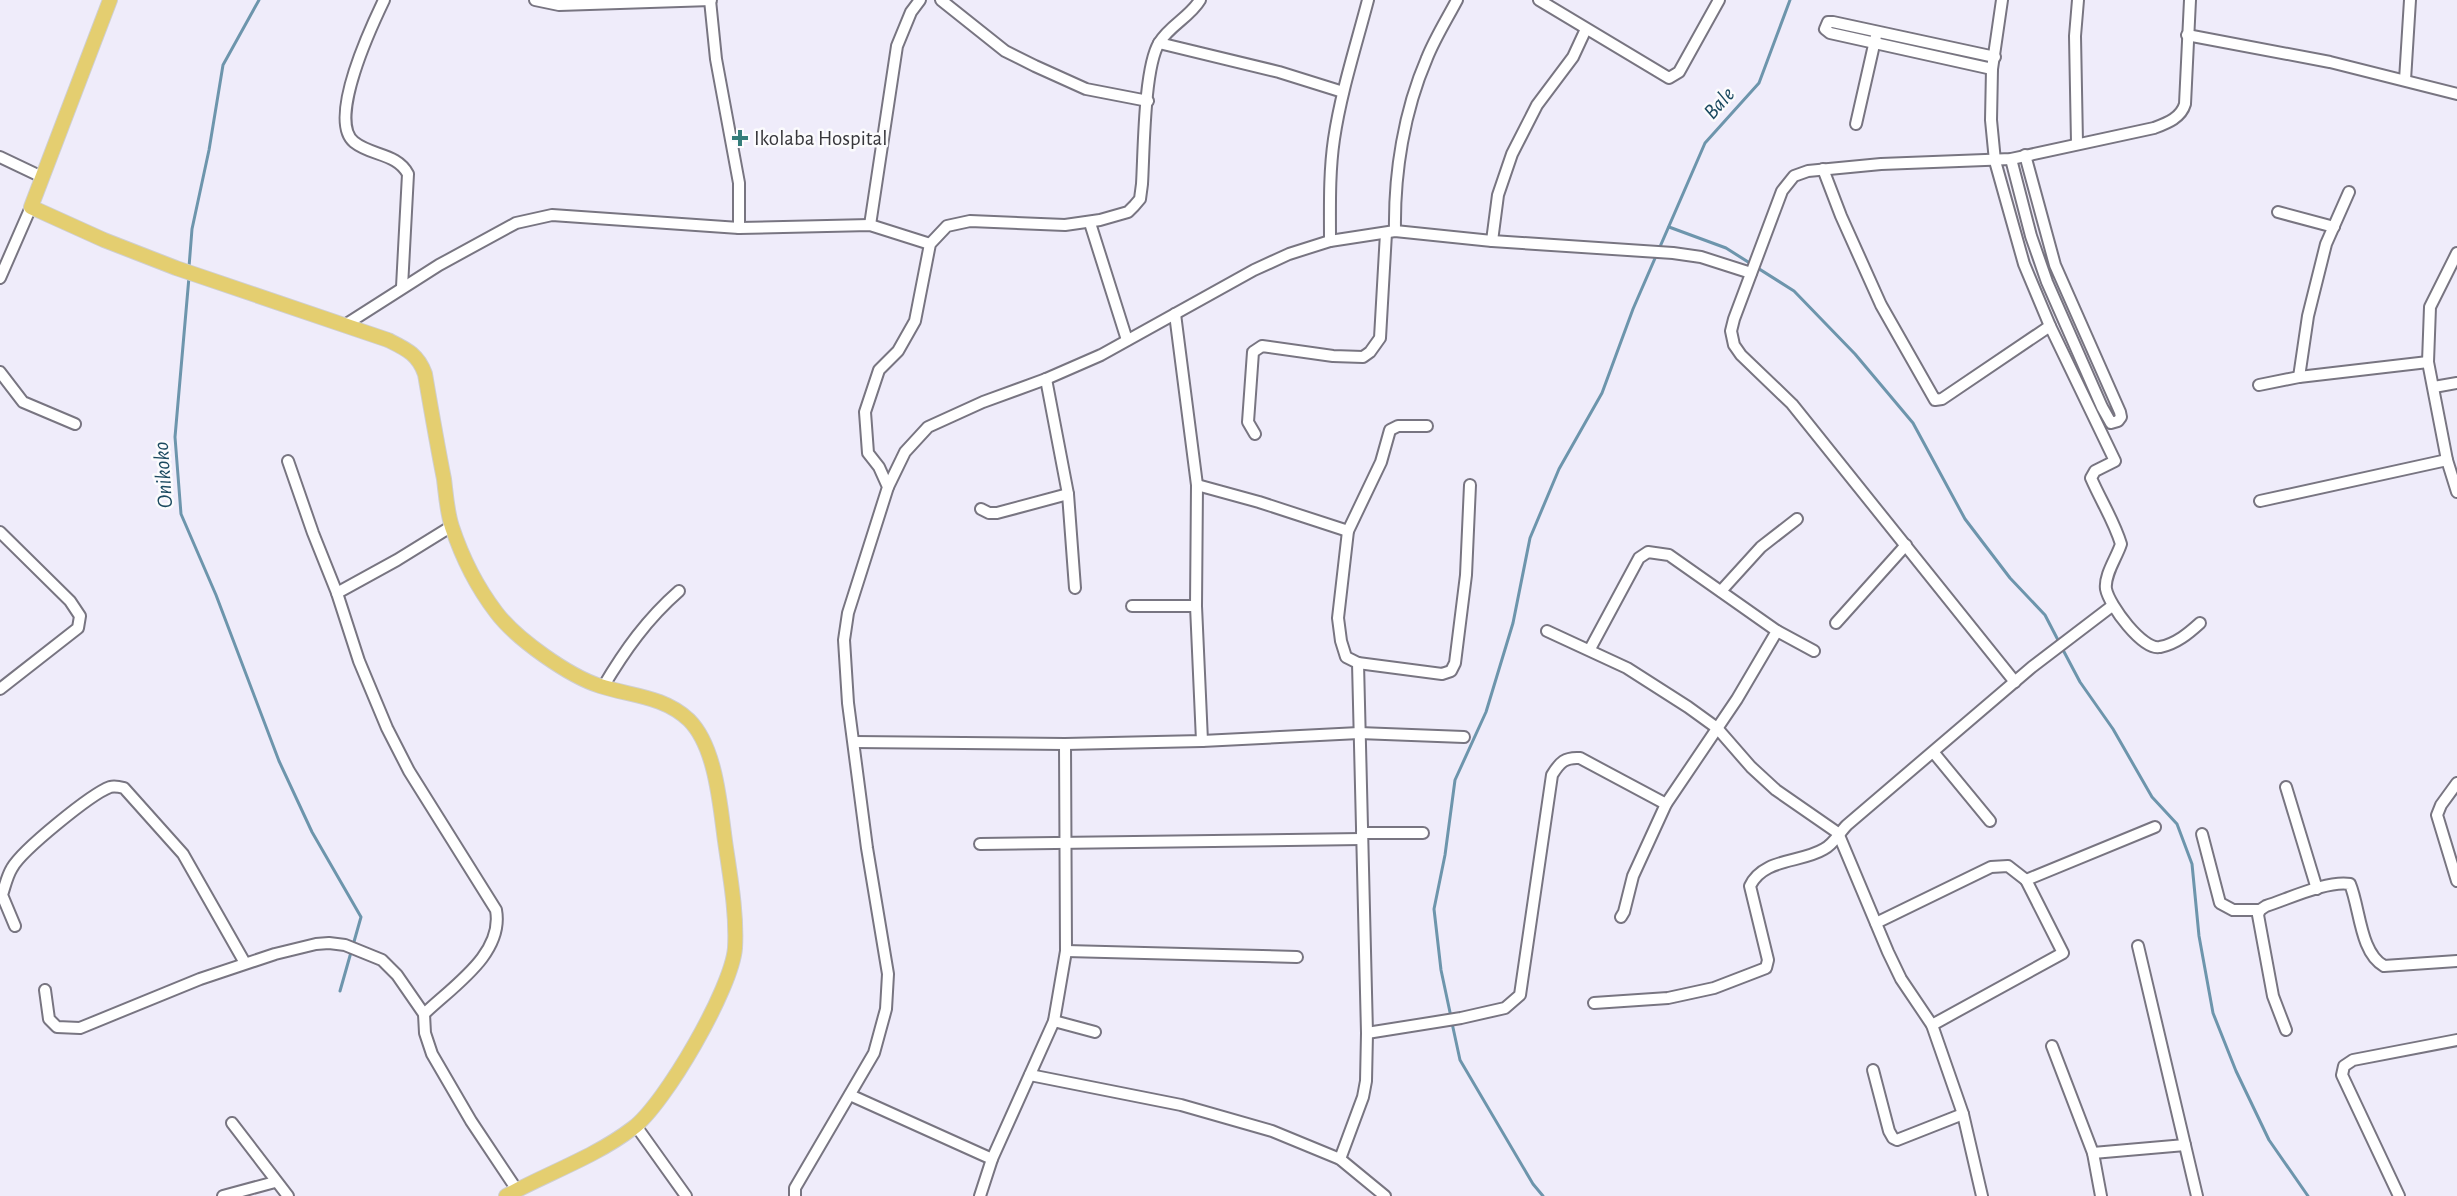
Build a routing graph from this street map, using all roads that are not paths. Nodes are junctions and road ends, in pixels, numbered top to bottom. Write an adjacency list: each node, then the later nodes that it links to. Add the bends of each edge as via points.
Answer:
1 (110, 0): 33 (main road)
2 (384, 0): 48 (street, via 354,71 347,99 346,128 356,144 394,159 408,174)
3 (535, 0): 4 (street, via 559,5)
4 (710, 0): 40 (street, via 716,59 739,183)
5 (920, 0): 38 (street, via 897,46)
6 (942, 0): 25 (street, via 1005,51 1035,66 1086,89)
7 (1200, 0): 19 (street)
8 (1368, 0): 23 (street)
9 (1457, 0): 41 (street, via 1427,57 1408,120)
10 (1539, 0): 16 (street)
11 (1719, 0): 16 (street, via 1679,72 1669,78)
12 (2002, 0): 20 (street)
13 (2078, 0): 27 (street)
14 (2190, 0): 17 (street)
15 (2410, 0): 22 (street)
16 (1586, 29): 43 (street, via 1566,66 1537,105 1512,154 1498,195)
17 (2187, 35): 22 (street, via 2320,59); 27 (street, via 2183,112 2154,128)
18 (1875, 38): 20 (street); 21 (street); 26 (street)
19 (1159, 43): 23 (street); 25 (street, via 1151,62)
20 (1995, 57): 21 (street)
21 (1992, 69): 31 (street)
22 (2405, 80): 24 (street)
23 (1343, 92): 42 (street, via 1330,174)
24 (2457, 94)
25 (1148, 101): 37 (street, via 1140,199 1128,212)
26 (1856, 124)
27 (2076, 143): 28 (street)
28 (2025, 155): 30 (street); 30 (street, via 2055,265 2120,412 2121,417 2114,423 2102,406 2047,282)
29 (0, 157): 33 (street)
30 (2011, 159): 31 (street)
31 (1995, 161): 32 (street); 51 (street, via 2024,264)
32 (1823, 169): 46 (street, via 1794,176 1782,191); 51 (street, via 1881,305 1935,400)
33 (42, 177): 35 (main road)
34 (2349, 192): 39 (street)
35 (31, 207): 47 (street); 50 (main road, via 176,268)
36 (2278, 212): 39 (street)
37 (1090, 223): 44 (street, via 970,221 947,226); 52 (street)
38 (870, 225): 40 (street); 44 (street)
39 (2334, 227): 55 (street, via 2308,316)
40 (739, 228): 48 (street, via 552,216 516,223)
41 (1390, 232): 42 (street); 43 (street); 62 (street, via 1380,338 1376,345 1363,357 1257,347 1253,352 1248,422)
42 (1330, 241): 49 (street, via 1254,270)
43 (1492, 241): 46 (street, via 1673,253)
44 (930, 244): 67 (street, via 915,321 898,351 879,370 865,412 868,453)
45 (2457, 253): 53 (street, via 2430,307)
46 (1753, 268): 76 (street, via 1731,331 1734,345 1792,404)
47 (0, 278)
48 (402, 287): 50 (street)
49 (1175, 314): 52 (street); 65 (street)
50 (345, 326): 73 (main road, via 388,340 409,350 420,361)
51 (2050, 326): 83 (street, via 2115,461 2095,471 2091,478 2121,544 2106,586)
52 (1127, 340): 56 (street)
53 (2427, 362): 55 (street); 59 (street)
54 (0, 372): 60 (street, via 23,402)
55 (2299, 377): 58 (street)
56 (1046, 379): 67 (street, via 928,427 905,452); 69 (street)
57 (2457, 383): 59 (street)
58 (2259, 384)
59 (2434, 387): 63 (street)
60 (75, 424)
61 (1427, 426): 74 (street, via 1398,426 1390,430 1381,462)
62 (1255, 434)
63 (2446, 460): 68 (street); 70 (street)
64 (288, 461): 80 (street)
65 (1197, 485): 74 (street); 82 (street)
66 (1470, 485): 90 (street, via 1466,575 1451,671 1442,674)
67 (888, 487): 98 (street, via 848,613 844,640)
68 (2457, 492)
69 (1068, 494): 71 (street, via 997,513); 77 (street)
70 (2260, 501)
71 (981, 509)
72 (1797, 519): 79 (street, via 1761,547)
73 (452, 526): 80 (street); 92 (main road, via 476,581 505,622 536,650)
74 (1348, 531): 90 (street, via 1338,618 1346,657)
75 (0, 532): 93 (street, via 70,601 80,616 78,628)
76 (1906, 545): 84 (street); 91 (street)
77 (1075, 588)
78 (679, 591): 92 (street, via 645,624)
79 (1720, 591): 87 (street); 88 (street, via 1669,555 1648,552 1639,558)
80 (337, 593): 126 (street, via 359,661 409,771 496,910 496,934 484,957)
81 (1132, 606): 82 (street)
82 (1196, 606): 97 (street)
83 (2112, 606): 85 (street, via 2149,646 2159,648); 91 (street)
84 (1836, 623)
85 (2200, 623)
86 (1548, 631): 88 (street)
87 (1777, 631): 89 (street); 94 (street)
88 (1590, 649): 94 (street, via 1627,668)
89 (1814, 651)
90 (1358, 663): 95 (street)
91 (2015, 682): 100 (street)
92 (603, 687): 139 (main road, via 663,702 690,722 699,735 719,795 735,921 733,957 724,988 692,1048 647,1116)
93 (0, 689)
94 (1717, 728): 103 (street); 107 (street, via 1776,790)
95 (1359, 733): 96 (street); 97 (street); 109 (street)
96 (1464, 737)
97 (1202, 741): 99 (street)
98 (854, 742): 99 (street); 136 (street, via 888,982 886,1009 874,1053)
99 (1065, 744): 110 (street)
100 (1934, 753): 104 (street); 107 (street)
101 (2457, 783): 113 (street, via 2437,815)
102 (2286, 787): 114 (street)
103 (1666, 804): 116 (street, via 1633,876); 131 (street, via 1580,758 1560,762 1552,775 1520,995 1505,1008)
104 (1990, 821)
105 (2155, 827): 112 (street)
106 (1423, 832): 109 (street)
107 (1838, 833): 117 (street); 125 (street, via 1824,849 1769,867 1753,880 1750,886 1768,960 1766,968 1714,988 1668,999)
108 (2202, 834): 115 (street, via 2220,903 2233,910)
109 (1362, 836): 110 (street); 131 (street)
110 (1064, 843): 111 (street); 120 (street)
111 (980, 844)
112 (2026, 880): 117 (street, via 2008,866 1991,867); 128 (street, via 2063,953)
113 (2457, 881)
114 (2317, 889): 115 (street); 122 (street, via 2350,884 2368,949 2377,963 2384,966)
115 (2260, 910): 129 (street, via 2273,996)
116 (1621, 917)
117 (1876, 923): 128 (street, via 1901,979)
118 (15, 926): 123 (street, via 2,895 17,861 47,832 96,796 111,787 124,788 183,854)
119 (2138, 946): 140 (street)
120 (1066, 951): 121 (street); 127 (street)
121 (1297, 957)
122 (2457, 961)
123 (244, 963): 124 (street, via 80,1028 57,1027 49,1019); 126 (street, via 315,944 345,945 382,960)
124 (45, 990)
125 (1594, 1003)
126 (424, 1014): 145 (street, via 432,1054)
127 (1054, 1021): 130 (street); 135 (street)
128 (1932, 1025): 137 (street)
129 (2286, 1030)
130 (1095, 1032)
131 (1367, 1033): 143 (street, via 1364,1097)
132 (2457, 1040): 155 (street, via 2353,1060 2344,1066 2342,1074)
133 (2052, 1046): 141 (street)
134 (1873, 1070): 137 (street, via 1889,1131 1897,1140)
135 (1030, 1075): 142 (street); 143 (street, via 1198,1109 1272,1131)
136 (850, 1095): 142 (street); 149 (street, via 795,1188)
137 (1963, 1114): 152 (street)
138 (232, 1123): 144 (street)
139 (636, 1126): 145 (main road); 148 (street)
140 (2184, 1144): 141 (street); 154 (street)
141 (2093, 1153): 153 (street)
142 (992, 1159): 150 (street)
143 (1340, 1159): 151 (street)
144 (275, 1182): 146 (street); 147 (street)
145 (511, 1193)
146 (223, 1196)
147 (288, 1196)
148 (686, 1196)
149 (795, 1196)
150 (980, 1196)
151 (1385, 1196)
152 (1982, 1196)
153 (2101, 1196)
154 (2197, 1196)
155 (2399, 1196)

